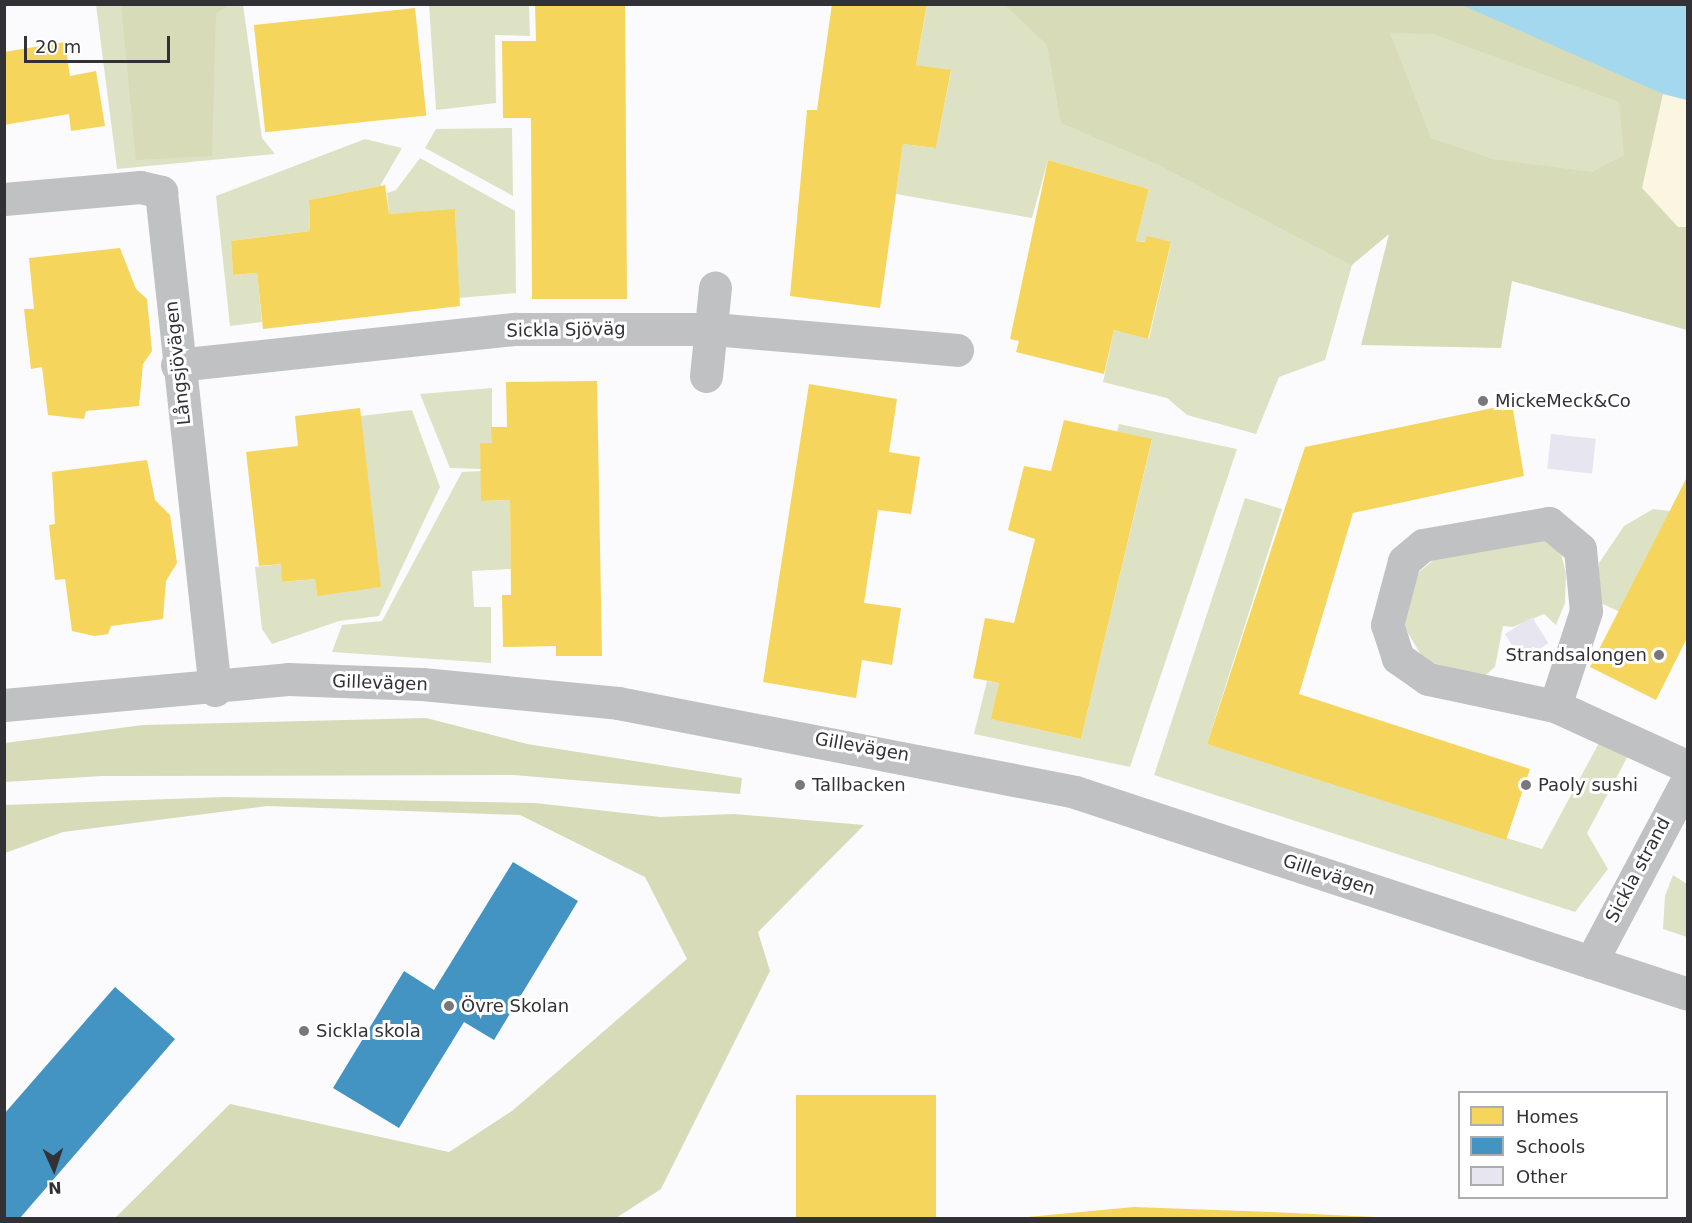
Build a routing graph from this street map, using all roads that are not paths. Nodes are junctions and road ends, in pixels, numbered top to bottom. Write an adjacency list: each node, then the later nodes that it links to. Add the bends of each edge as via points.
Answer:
1 (4, 200): 5 (street, Långsjövägen, via 140,187 161,192)
2 (715, 287): 3 (street)
3 (713, 329): 4 (street, Sickla Sjöväg); 5 (street, Sickla Sjöväg, via 516,329); 6 (street)
4 (957, 350)
5 (177, 365): 7 (street, Långsjövägen)
6 (706, 376)
7 (215, 690): 8 (street, Gillevägen); 12 (street, Gillevägen, via 288,679 329,680 618,703 941,761 1075,792)
8 (4, 705)
9 (1555, 706): 9 (street, via 1586,611 1580,549 1549,523 1423,545 1404,561 1386,625 1398,658 1428,679); 10 (street)
10 (1688, 767)
11 (1688, 779): 12 (street, Sickla strand)
12 (1591, 962): 13 (street, Gillevägen)
13 (1688, 994)

